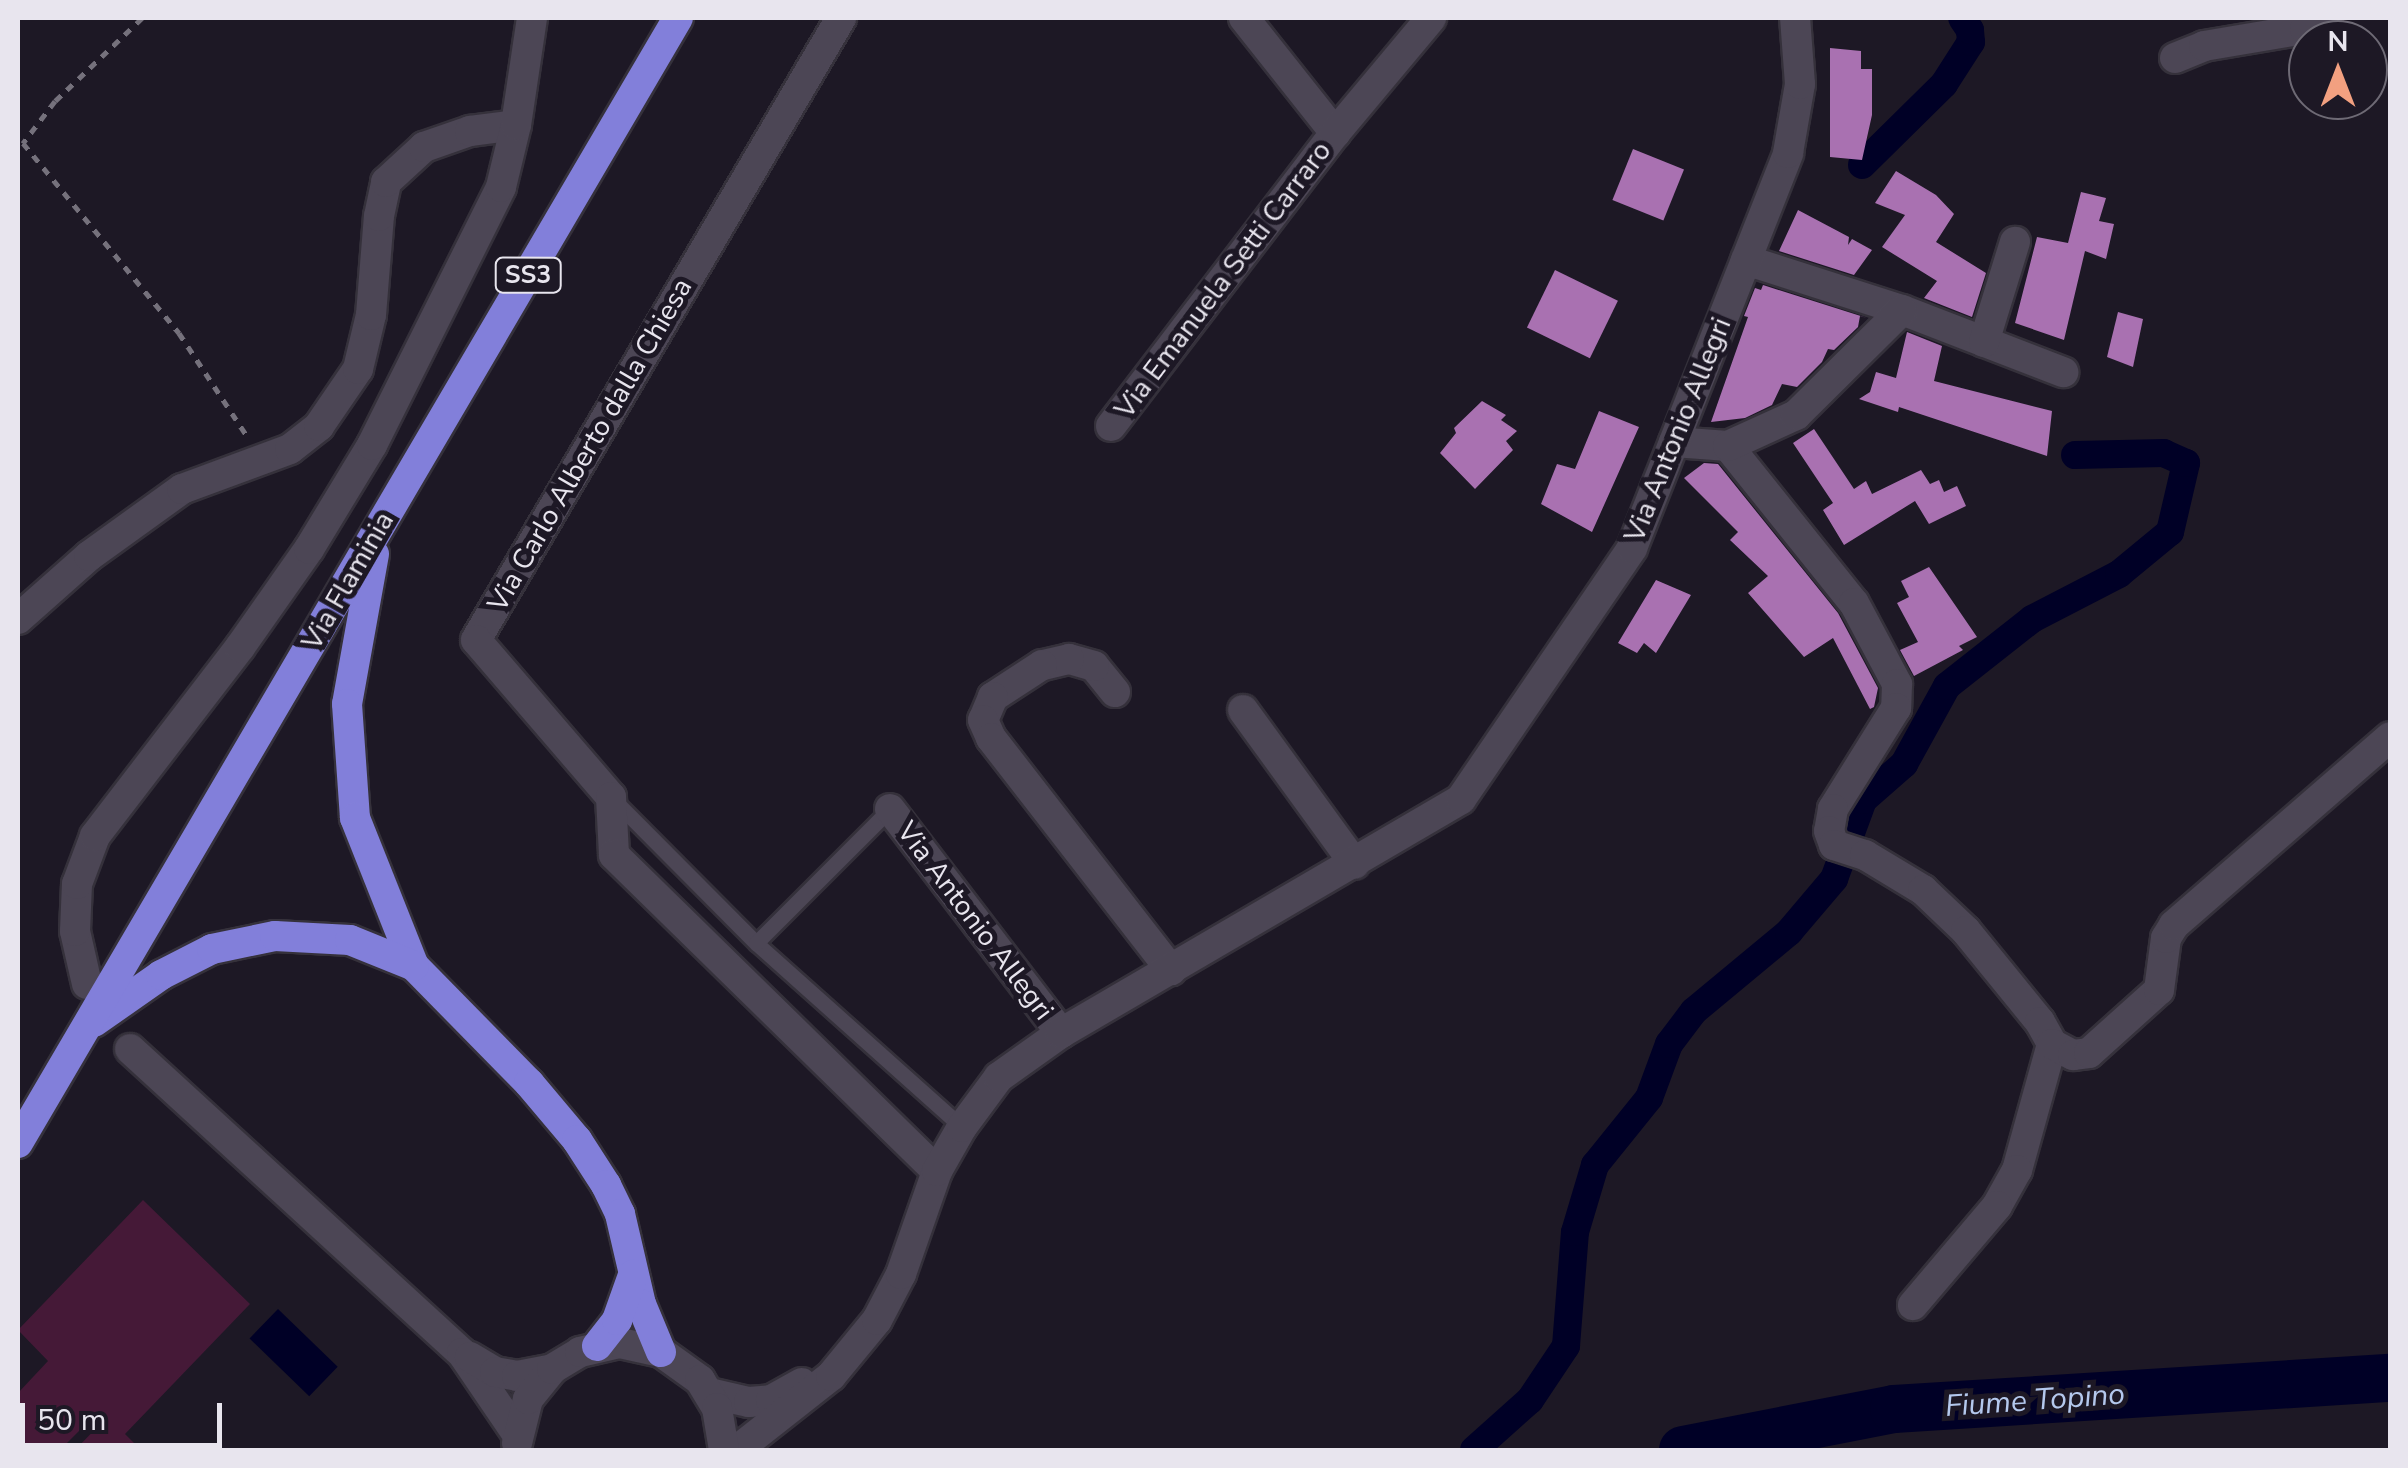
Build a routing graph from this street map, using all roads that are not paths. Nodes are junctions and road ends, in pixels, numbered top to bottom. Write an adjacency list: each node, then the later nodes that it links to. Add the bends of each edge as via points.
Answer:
1 (532, 18): 9 (street)
2 (678, 18): 19 (highway, Via Flaminia / SS3)
3 (841, 18): 24 (street, Via Carlo Alberto dalla Chiesa, via 476,640)
4 (1244, 18): 10 (street, Via Emanuela Setti Carraro)
5 (1431, 18): 10 (street, Via Emanuela Setti Carraro)
6 (1794, 18): 12 (street, Via Antonio Allegri, via 1800,84 1788,153)
7 (2327, 18): 8 (street)
8 (2176, 58)
9 (516, 126): 20 (street, via 470,131 424,148 386,182 358,369 319,426 290,449 182,490 89,556); 30 (street, via 501,187 372,445 240,647 95,836 77,884 75,930)
10 (1336, 133): 16 (street, Via Emanuela Setti Carraro)
11 (2015, 242): 14 (street)
12 (1746, 260): 13 (street); 17 (street, Via Antonio Allegri)
13 (1902, 310): 14 (street); 18 (street, via 1796,416)
14 (1984, 342): 15 (street)
15 (2062, 372)
16 (1111, 426)
17 (1674, 442): 18 (street); 26 (street, Via Antonio Allegri, via 1632,548 1461,799)
18 (1728, 446): 33 (street, via 1854,603 1897,684 1896,708 1833,809 1834,844 1923,890 1966,932)
19 (378, 531): 28 (highway, via 347,704 355,818); 31 (highway, Via Flaminia / SS3)
20 (18, 619)
21 (1115, 692): 29 (street, via 1094,666 1070,659 1042,665 994,696 982,720)
22 (1243, 710): 26 (street)
23 (2390, 737): 33 (street, via 2174,925 2159,990 2089,1054 2073,1055)
24 (611, 798): 27 (lane, Via Carlo Alberto dalla Chiesa); 37 (street, via 614,855)
25 (890, 809): 27 (lane); 32 (street, Via Antonio Allegri)
26 (1355, 864): 29 (street, Via Antonio Allegri)
27 (756, 943): 35 (lane, Via Carlo Alberto dalla Chiesa)
28 (414, 966): 31 (highway, via 350,940 274,936 212,950 161,975); 38 (highway, via 577,1140 620,1214)
29 (1171, 970): 32 (street, Via Antonio Allegri)
30 (86, 984)
31 (84, 1029): 36 (highway, Via Flaminia / SS3)
32 (1060, 1033): 35 (street, Via Antonio Allegri, via 999,1077)
33 (2052, 1044): 39 (street, via 2017,1170)
34 (130, 1048): 43 (street)
35 (962, 1127): 37 (street, Via Antonio Allegri)
36 (18, 1143)
37 (937, 1171): 40 (street, Via Antonio Allegri)
38 (633, 1275): 41 (highway, via 617,1320); 42 (highway)
39 (1913, 1305)
40 (877, 1320): 45 (street, via 834,1360 771,1400); 48 (street, via 832,1376)
41 (597, 1346): 42 (street); 44 (street)
42 (661, 1352): 45 (street, via 688,1368)
43 (462, 1353): 44 (street, via 517,1376); 46 (street)
44 (552, 1369): 46 (street, via 528,1399)
45 (709, 1393): 47 (street)
46 (517, 1442)
47 (724, 1450)
48 (737, 1450)

